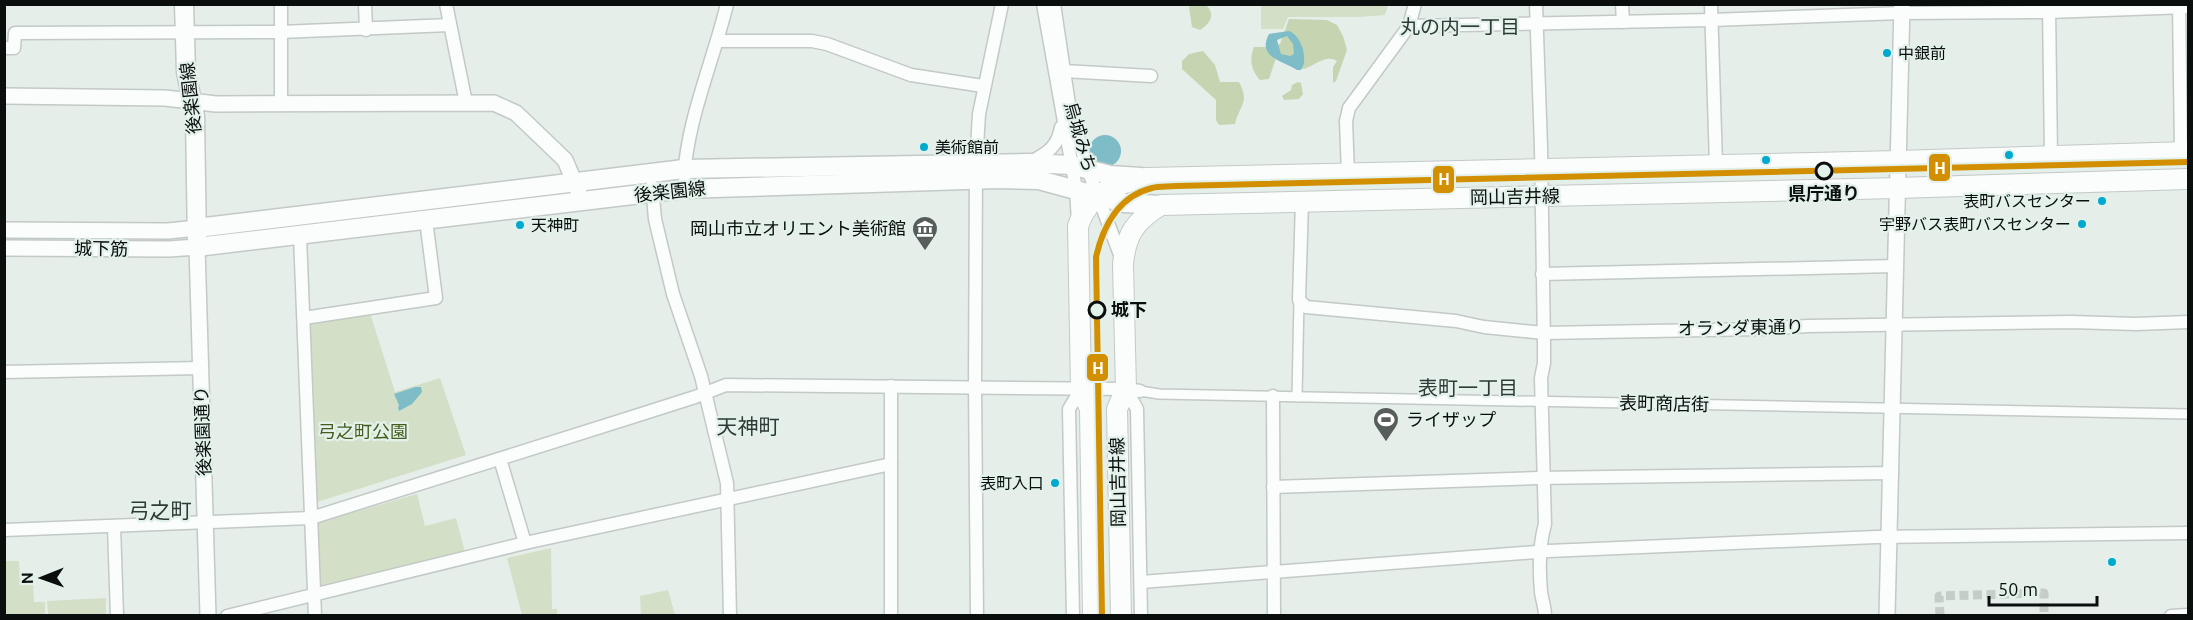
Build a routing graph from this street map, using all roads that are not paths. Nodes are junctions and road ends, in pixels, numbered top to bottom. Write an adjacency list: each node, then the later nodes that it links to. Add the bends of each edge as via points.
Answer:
1 (184, 4): 24 (main road, 後楽園線)
2 (281, 4): 23 (street)
3 (365, 4): 22 (street)
4 (446, 4): 20 (street)
5 (727, 4): 25 (street)
6 (1002, 4): 29 (street)
7 (1042, 4): 34 (street, 烏城みち)
8 (1054, 4): 27 (street, 烏城みち)
9 (1416, 4): 21 (street)
10 (1536, 4): 19 (street)
11 (1622, 4): 18 (street)
12 (1711, 4): 17 (street)
13 (2182, 7): 14 (street); 36 (street)
14 (2049, 8): 15 (street); 37 (street)
15 (1902, 9): 16 (street); 38 (street)
16 (1797, 11): 17 (street)
17 (1711, 20): 18 (street); 40 (street)
18 (1623, 22): 19 (street)
19 (1537, 23): 21 (street); 43 (street)
20 (450, 25): 22 (street); 32 (street)
21 (1409, 26): 46 (street, via 1349,108)
22 (366, 30): 23 (street)
23 (280, 32): 24 (street); 33 (street)
24 (185, 33): 26 (street, via 15,33 14,48); 31 (main road, 後楽園線)
25 (718, 41): 29 (street, via 812,41 911,75); 42 (street, via 689,136)
26 (4, 48)
27 (1064, 71): 28 (street); 35 (street, 烏城みち)
28 (1151, 76)
29 (983, 86): 44 (street)
30 (4, 96): 31 (street)
31 (192, 101): 33 (street); 62 (main road, 後楽園線)
32 (466, 103): 33 (street); 50 (street, via 494,103 516,113 564,160)
33 (281, 104)
34 (1062, 119): 39 (street, via 1060,135 1052,150); 41 (street, 烏城みち)
35 (1080, 146): 41 (street); 41 (street, 烏城みち)
36 (2185, 152): 37 (main road, 岡山吉井線)
37 (2051, 156): 38 (main road, 岡山吉井線)
38 (1898, 161): 40 (main road, 岡山吉井線); 53 (street)
39 (1028, 163): 41 (main road, 後楽園線); 44 (main road, 後楽園線)
40 (1716, 165): 43 (main road, 岡山吉井線)
41 (1079, 168): 47 (main road, 後楽園線); 49 (street); 52 (street, 烏城みち); 55 (street, 烏城みち)
42 (684, 169): 44 (main road, 後楽園線); 45 (main road, 後楽園線); 51 (street)
43 (1541, 169): 46 (main road, 岡山吉井線); 56 (street)
44 (976, 172): 49 (main road, 後楽園線); 51 (main road, 後楽園線); 78 (street)
45 (650, 173): 50 (main road, 後楽園線); 54 (street)
46 (1348, 174): 47 (main road, 岡山吉井線)
47 (1146, 178): 55 (main road, 岡山吉井線, via 1124,182)
48 (2188, 179): 53 (main road, 岡山吉井線)
49 (1039, 180): 52 (main road, 後楽園線)
50 (575, 182): 57 (street); 62 (main road, 後楽園線)
51 (683, 189): 54 (main road, 後楽園線)
52 (1076, 189): 55 (main road, 後楽園線); 61 (street, 烏城みち)
53 (1897, 189): 56 (main road, 岡山吉井線); 68 (street)
54 (652, 193): 57 (main road, 後楽園線); 81 (street, via 673,294)
55 (1098, 196): 59 (main road, 後楽園線, via 1124,203); 61 (main road, 岡山吉井線, via 1088,204); 67 (street, 烏城みち)
56 (1541, 196): 58 (main road, 岡山吉井線); 69 (street)
57 (583, 201): 60 (main road, 後楽園線)
58 (1302, 202): 59 (main road, 岡山吉井線); 70 (street)
59 (1161, 205): 67 (main road, 岡山吉井線, via 1131,232)
60 (426, 220): 64 (main road, 後楽園線); 71 (street, via 436,298)
61 (1078, 226): 79 (main road, 岡山吉井線)
62 (197, 228): 63 (street, 城下筋); 65 (main road, 後楽園線)
63 (4, 230)
64 (300, 236): 65 (main road, 後楽園線); 71 (street)
65 (197, 247): 66 (street, 城下筋); 75 (street, 後楽園通り)
66 (4, 248)
67 (1124, 264): 80 (main road, 岡山吉井線)
68 (1895, 266): 69 (street); 73 (street)
69 (1542, 274): 74 (street)
70 (1304, 304): 74 (street, オランダ東通り); 83 (street)
71 (304, 318): 93 (street)
72 (2188, 322): 73 (street, オランダ東通り)
73 (1894, 326): 74 (street, オランダ東通り); 85 (street)
74 (1544, 333): 84 (street)
75 (201, 368): 76 (street); 94 (street, 後楽園通り)
76 (4, 372)
77 (891, 386): 78 (street); 81 (street, via 726,385); 88 (street)
78 (975, 387): 79 (street); 110 (street)
79 (1081, 389): 80 (street); 111 (street, via 1069,409); 112 (main road, 岡山吉井線, via 1090,409)
80 (1133, 390): 82 (street, 表町商店街); 102 (street, via 1137,409); 113 (main road, 岡山吉井線, via 1117,409)
81 (705, 392): 87 (street); 92 (street)
82 (1273, 396): 83 (street, 表町商店街); 91 (street)
83 (1298, 397): 84 (street, 表町商店街)
84 (1541, 401): 85 (street, 表町商店街); 90 (street)
85 (1893, 408): 86 (street, 表町商店街); 89 (street)
86 (2188, 414)
87 (500, 459): 93 (street); 99 (street)
88 (891, 464): 92 (street); 109 (street)
89 (1892, 473): 90 (street); 98 (street)
90 (1544, 478): 91 (street); 100 (street)
91 (1273, 488): 101 (street)
92 (728, 499): 99 (street); 108 (street)
93 (311, 518): 94 (street); 103 (street)
94 (206, 521): 95 (street); 105 (street, 後楽園通り)
95 (114, 526): 96 (street); 104 (street)
96 (4, 530)
97 (2188, 533): 98 (street)
98 (1890, 536): 100 (street); 117 (street)
99 (525, 543): 103 (street)
100 (1541, 552): 101 (street); 116 (street)
101 (1273, 571): 102 (street); 115 (street)
102 (1141, 582): 114 (street)
103 (315, 595): 106 (street); 107 (street)
104 (117, 615)
105 (208, 615)
106 (227, 615)
107 (315, 615)
108 (730, 615)
109 (891, 615)
110 (977, 615)
111 (1073, 615)
112 (1093, 615)
113 (1120, 615)
114 (1141, 615)
115 (1274, 615)
116 (1545, 615)
117 (1887, 615)
118 (2171, 615): 119 (street)
119 (2188, 615)

